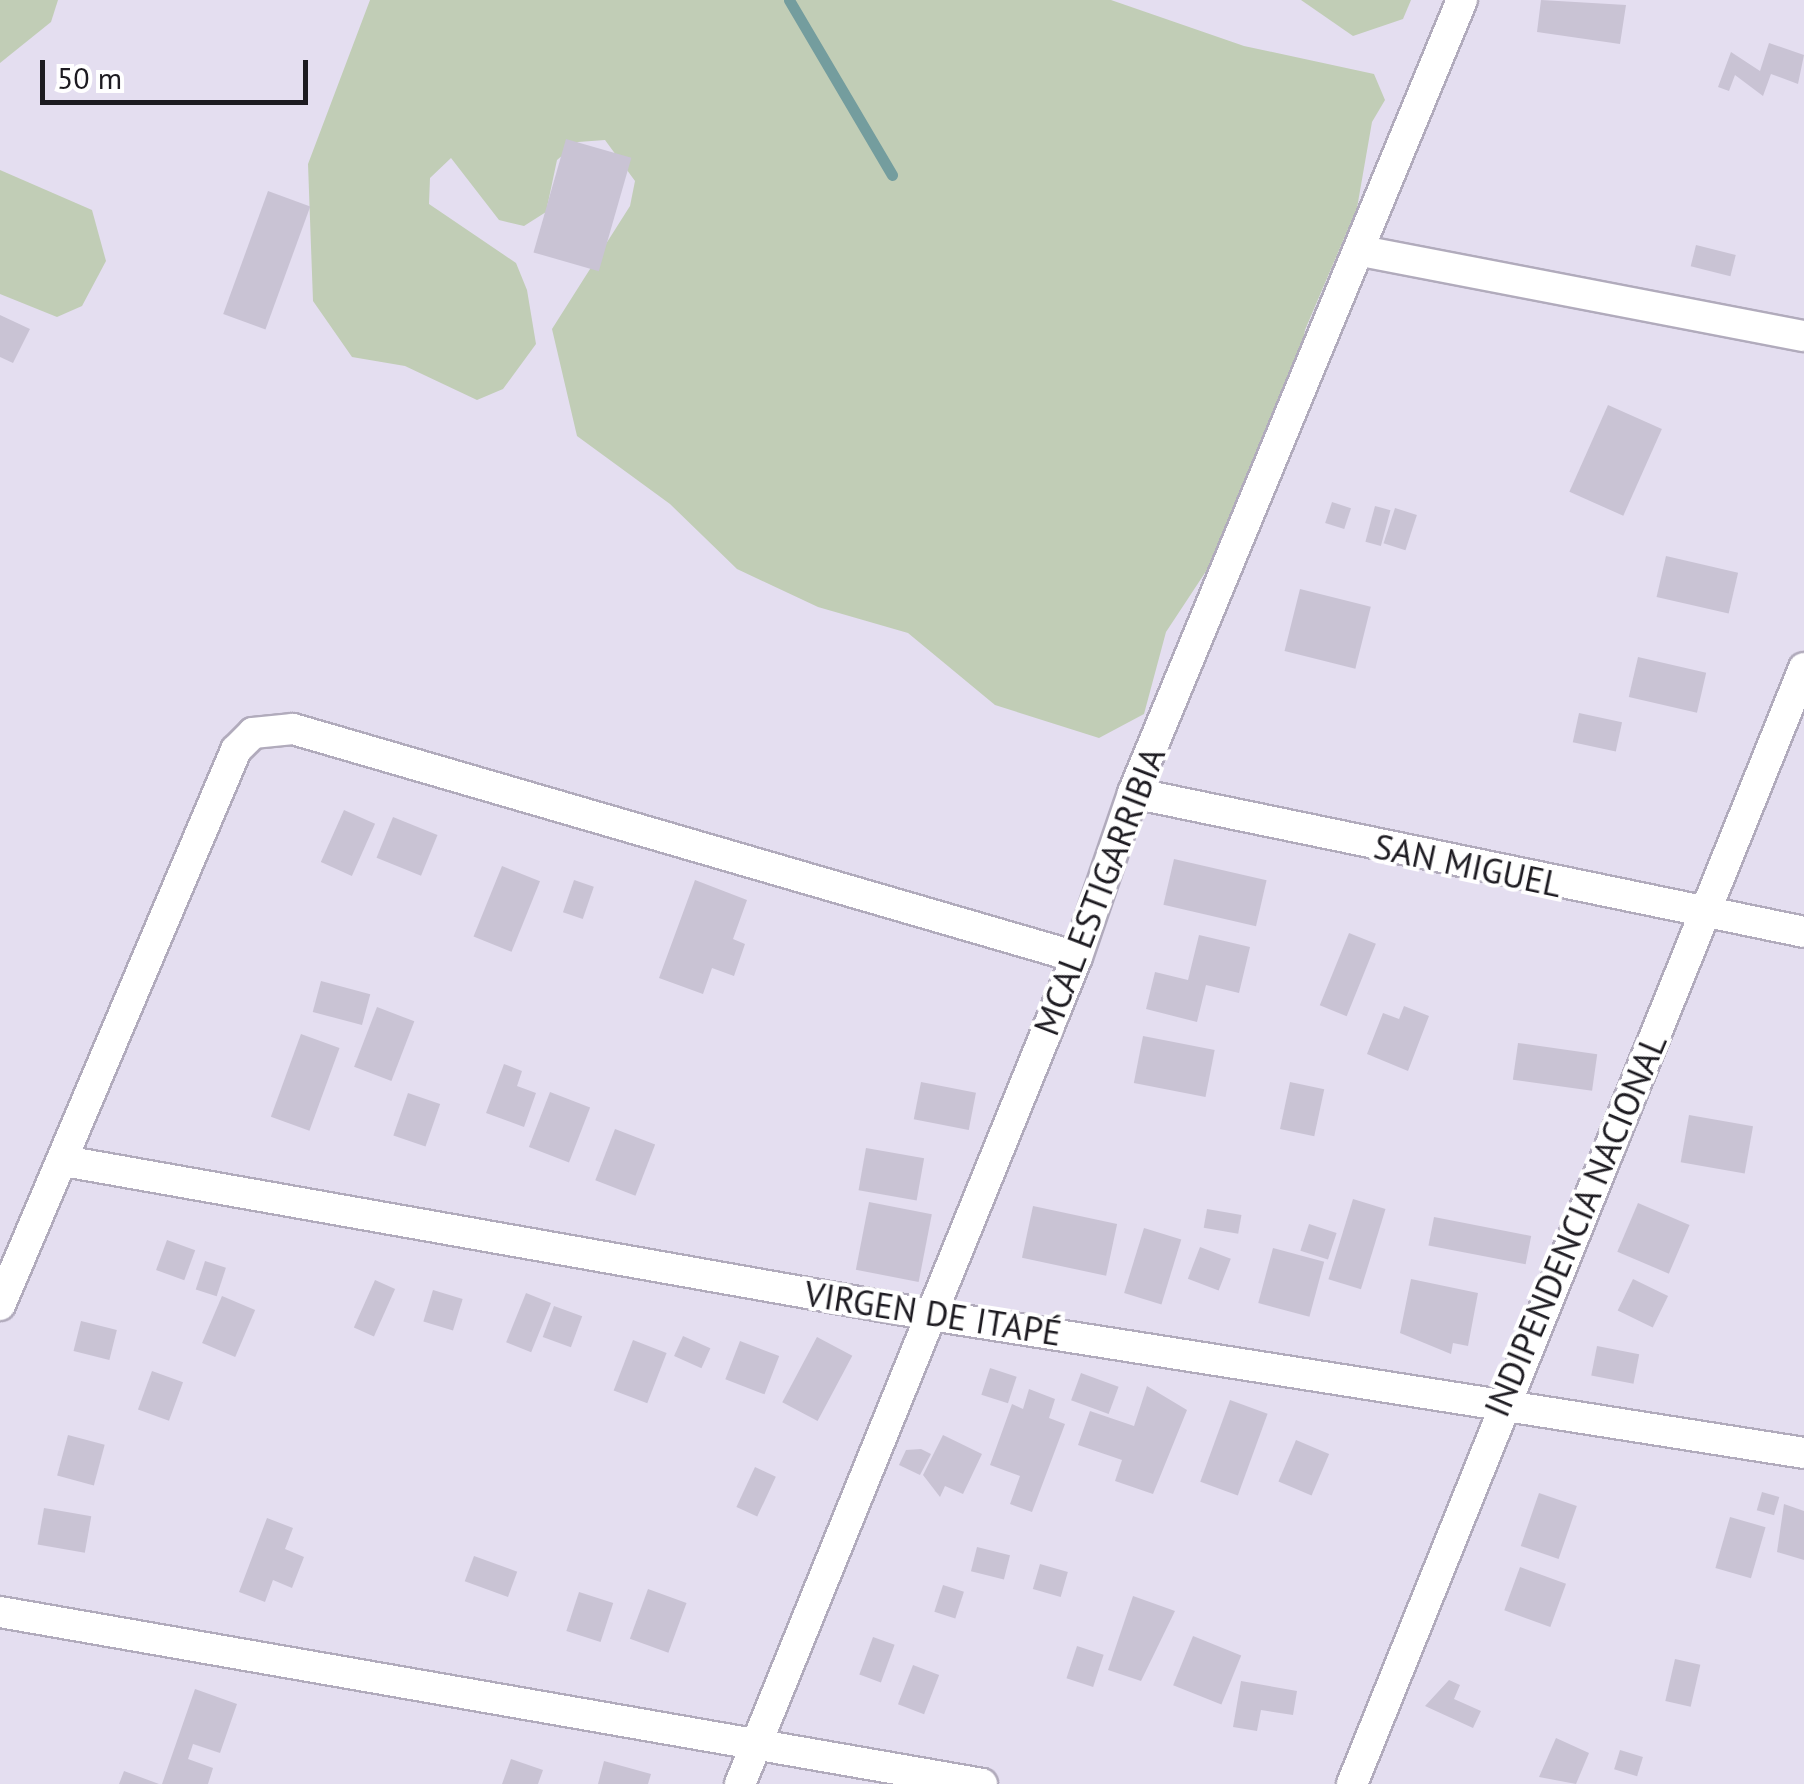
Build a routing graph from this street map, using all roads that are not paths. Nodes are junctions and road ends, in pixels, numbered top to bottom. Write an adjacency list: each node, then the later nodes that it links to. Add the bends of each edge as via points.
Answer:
1 (1462, 0): 2 (street, MCAL ESTIGARRIBIA)
2 (1362, 252): 3 (street); 5 (street, MCAL ESTIGARRIBIA)
3 (1804, 336)
4 (1804, 668): 6 (street, INDIPENDENCIA NACIONAL)
5 (1133, 793): 6 (street, SAN MIGUEL); 8 (street, MCAL ESTIGARRIBIA)
6 (1705, 915): 7 (street, SAN MIGUEL); 12 (street, INDIPENDENCIA NACIONAL)
7 (1804, 932)
8 (1077, 956): 9 (street, via 273,728 236,750); 11 (street, MCAL ESTIGARRIBIA)
9 (64, 1161): 10 (street); 11 (street, VIRGEN DE ITAPÉ)
10 (0, 1305)
11 (931, 1315): 12 (street, VIRGEN DE ITAPÉ); 15 (street, MCAL ESTIGARRIBIA)
12 (1500, 1400): 13 (street, VIRGEN DE ITAPÉ); 18 (street, INDIPENDENCIA NACIONAL)
13 (1804, 1453)
14 (0, 1612): 15 (street)
15 (756, 1746): 16 (street, MCAL ESTIGARRIBIA); 17 (street)
16 (740, 1784)
17 (982, 1784)
18 (1352, 1784)

